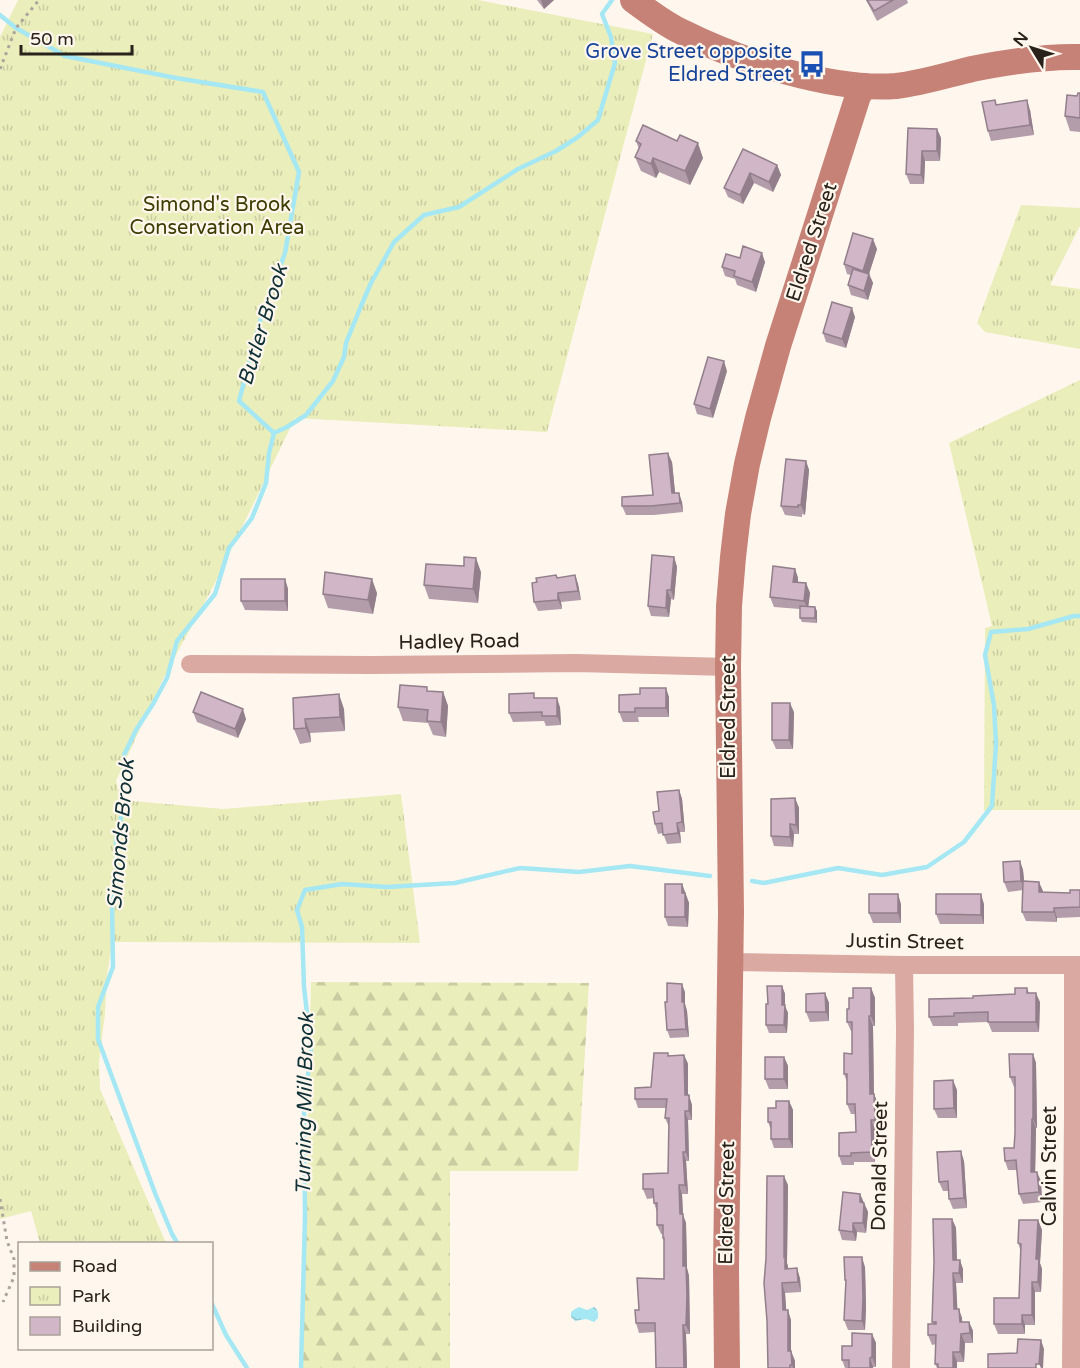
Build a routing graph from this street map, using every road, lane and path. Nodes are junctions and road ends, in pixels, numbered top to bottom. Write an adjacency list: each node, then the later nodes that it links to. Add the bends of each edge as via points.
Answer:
1 (39, 0): 4 (path, via 16,28)
2 (633, 0): 5 (street, via 681,32 740,57 815,78)
3 (1080, 57): 5 (street, via 1019,61 896,86)
4 (0, 69)
5 (864, 86): 7 (street, Eldred Street, via 778,346 752,441 733,557)
6 (190, 664): 7 (street, Hadley Road, via 577,663)
7 (728, 667): 8 (street, Eldred Street)
8 (730, 962): 9 (street, Justin Street); 13 (street, Eldred Street)
9 (904, 965): 10 (street, Justin Street); 14 (street, Donald Street)
10 (1076, 965): 15 (street, Calvin Street)
11 (0, 1198): 12 (path, via 7,1241 15,1259 14,1277)
12 (3, 1302)
13 (727, 1368)
14 (901, 1368)
15 (1071, 1368)

